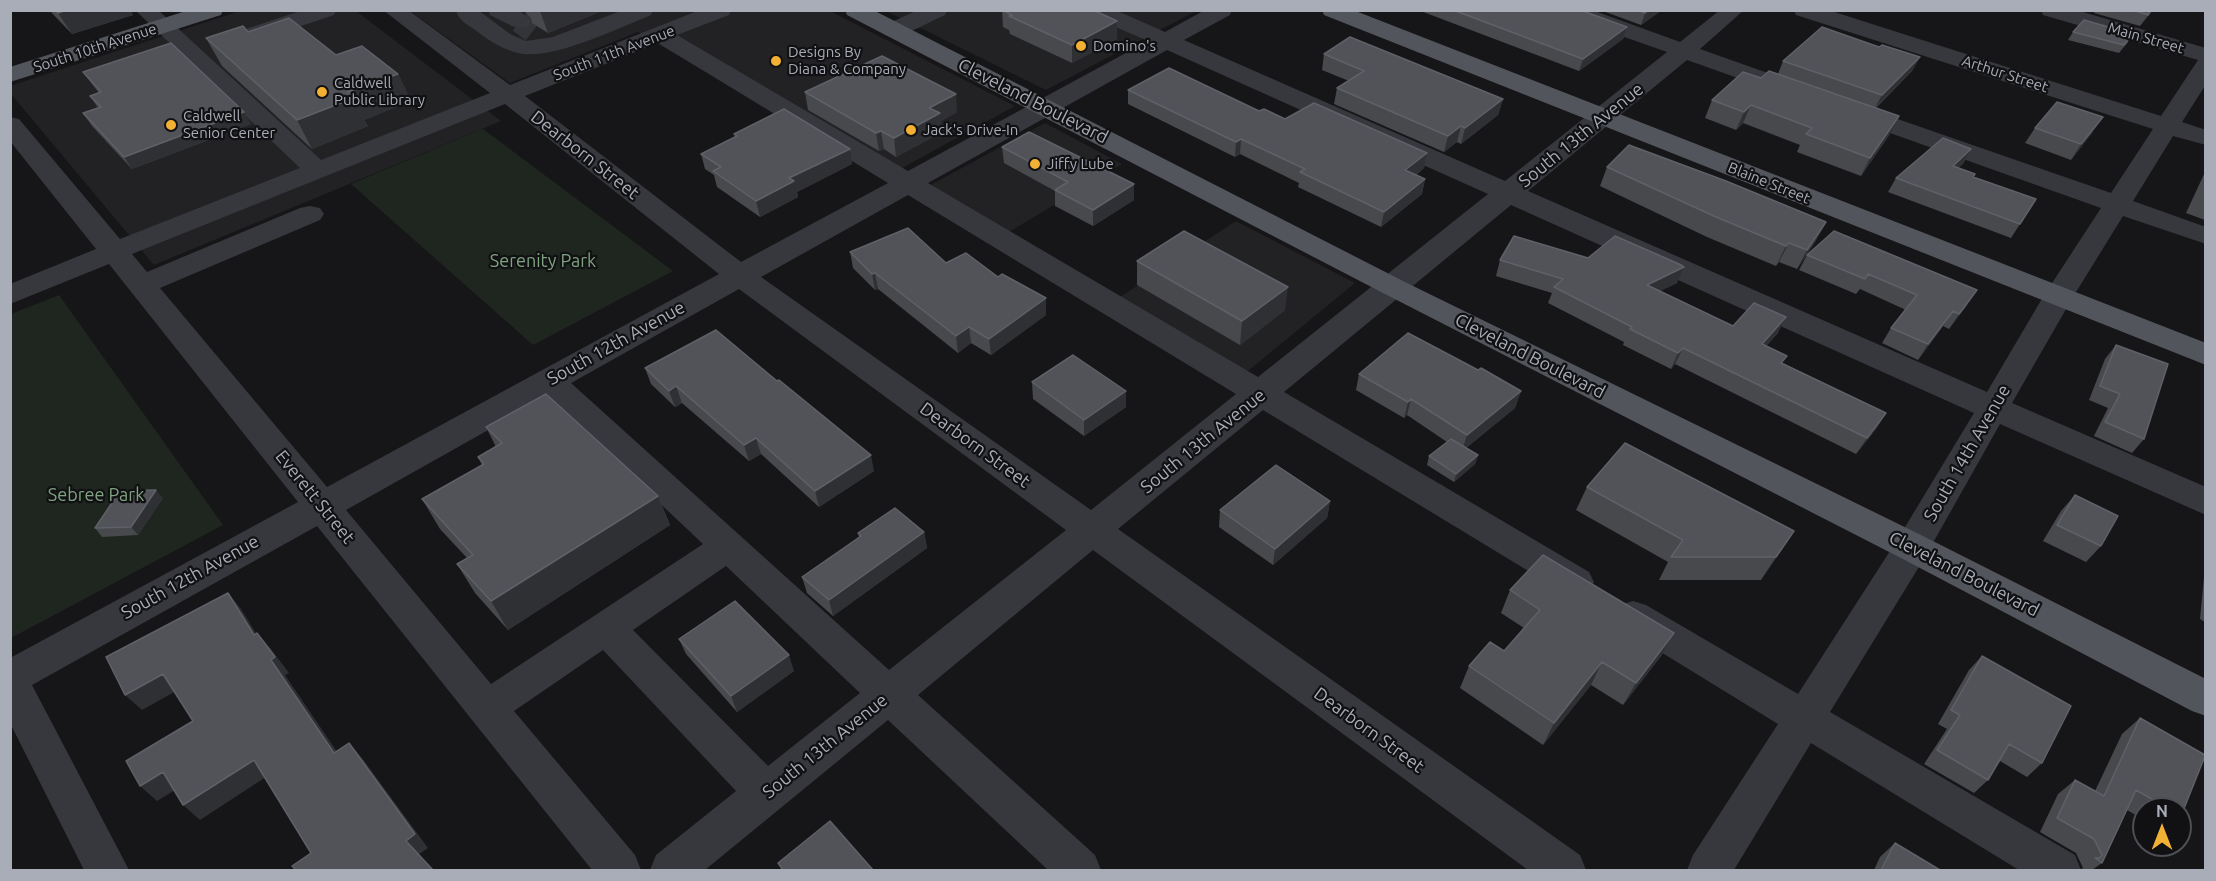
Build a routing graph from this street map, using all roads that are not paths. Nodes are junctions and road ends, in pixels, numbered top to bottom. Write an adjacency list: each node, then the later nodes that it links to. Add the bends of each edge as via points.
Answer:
1 (213, 10): 16 (main road, South 10th Avenue)
2 (326, 10): 21 (street)
3 (467, 10): 19 (street, via 466,14)
4 (498, 10): 19 (street, via 513,15)
5 (722, 10): 17 (street, South 11th Avenue)
6 (855, 10): 18 (main road, Cleveland Boulevard)
7 (937, 10): 18 (street)
8 (1222, 10): 20 (street, South 12th Avenue)
9 (1332, 10): 29 (main road, Blaine Street)
10 (1570, 10): 22 (street)
11 (1734, 10): 22 (street, South 13th Avenue)
12 (1804, 10): 31 (street, Arthur Street)
13 (2051, 10): 23 (street, Main Street)
14 (406, 13): 24 (street, Dearborn Street)
15 (1114, 13): 20 (street)
16 (163, 17): 21 (street); 26 (main road, South 10th Avenue)
17 (652, 23): 19 (street, via 554,45); 27 (street, South 11th Avenue); 34 (street)
18 (893, 30): 28 (main road, Cleveland Boulevard)
19 (525, 37): 24 (street)
20 (1165, 42): 28 (street, South 12th Avenue); 35 (street)
21 (214, 48): 33 (street)
22 (1684, 51): 29 (street, South 13th Avenue); 36 (street)
23 (2205, 55)
24 (468, 65): 27 (street, Dearborn Street)
25 (2205, 65): 31 (street, South 14th Avenue)
26 (10, 75)
27 (507, 94): 33 (street, South 11th Avenue); 40 (street, Dearborn Street)
28 (1046, 108): 34 (street, South 12th Avenue); 42 (main road, Cleveland Boulevard)
29 (1603, 117): 35 (street, South 13th Avenue); 44 (main road, Blaine Street)
30 (10, 124): 39 (street, Everett Street)
31 (2169, 126): 32 (street, Arthur Street); 36 (street, South 14th Avenue)
32 (2205, 138)
33 (317, 170): 39 (street, South 11th Avenue)
34 (907, 184): 40 (street, South 12th Avenue); 47 (street)
35 (1507, 194): 42 (street, South 13th Avenue); 48 (street)
36 (2118, 205): 38 (street); 44 (street, South 14th Avenue)
37 (310, 214): 41 (street)
38 (2205, 236)
39 (114, 251): 41 (street, Everett Street); 43 (street, South 11th Avenue)
40 (739, 275): 46 (street, South 12th Avenue); 51 (street, Dearborn Street)
41 (142, 285): 50 (street, Everett Street)
42 (1392, 287): 47 (street, South 13th Avenue); 53 (main road, Cleveland Boulevard)
43 (10, 295)
44 (2058, 297): 45 (main road, Blaine Street); 48 (street, South 14th Avenue)
45 (2205, 355)
46 (548, 380): 50 (street, South 12th Avenue); 52 (street)
47 (1260, 395): 51 (street, South 13th Avenue); 60 (street)
48 (1994, 407): 49 (street); 53 (street, South 14th Avenue)
49 (2205, 502)
50 (321, 505): 55 (street, South 12th Avenue); 59 (street, Everett Street)
51 (1093, 530): 57 (street, South 13th Avenue); 66 (street, Dearborn Street)
52 (728, 546): 54 (street); 57 (street)
53 (1912, 547): 58 (main road, Cleveland Boulevard); 60 (street, South 14th Avenue)
54 (606, 628): 59 (street); 61 (street)
55 (10, 678)
56 (10, 682): 62 (street)
57 (889, 695): 61 (street, South 13th Avenue); 65 (street)
58 (2205, 699)
59 (487, 708): 63 (street, Everett Street)
60 (1805, 717): 67 (street, South 14th Avenue); 68 (street)
61 (767, 794): 64 (street, South 13th Avenue)
62 (107, 870)
63 (620, 870)
64 (672, 870)
65 (1079, 870)
66 (1564, 870)
67 (1709, 870)
68 (2059, 870)

